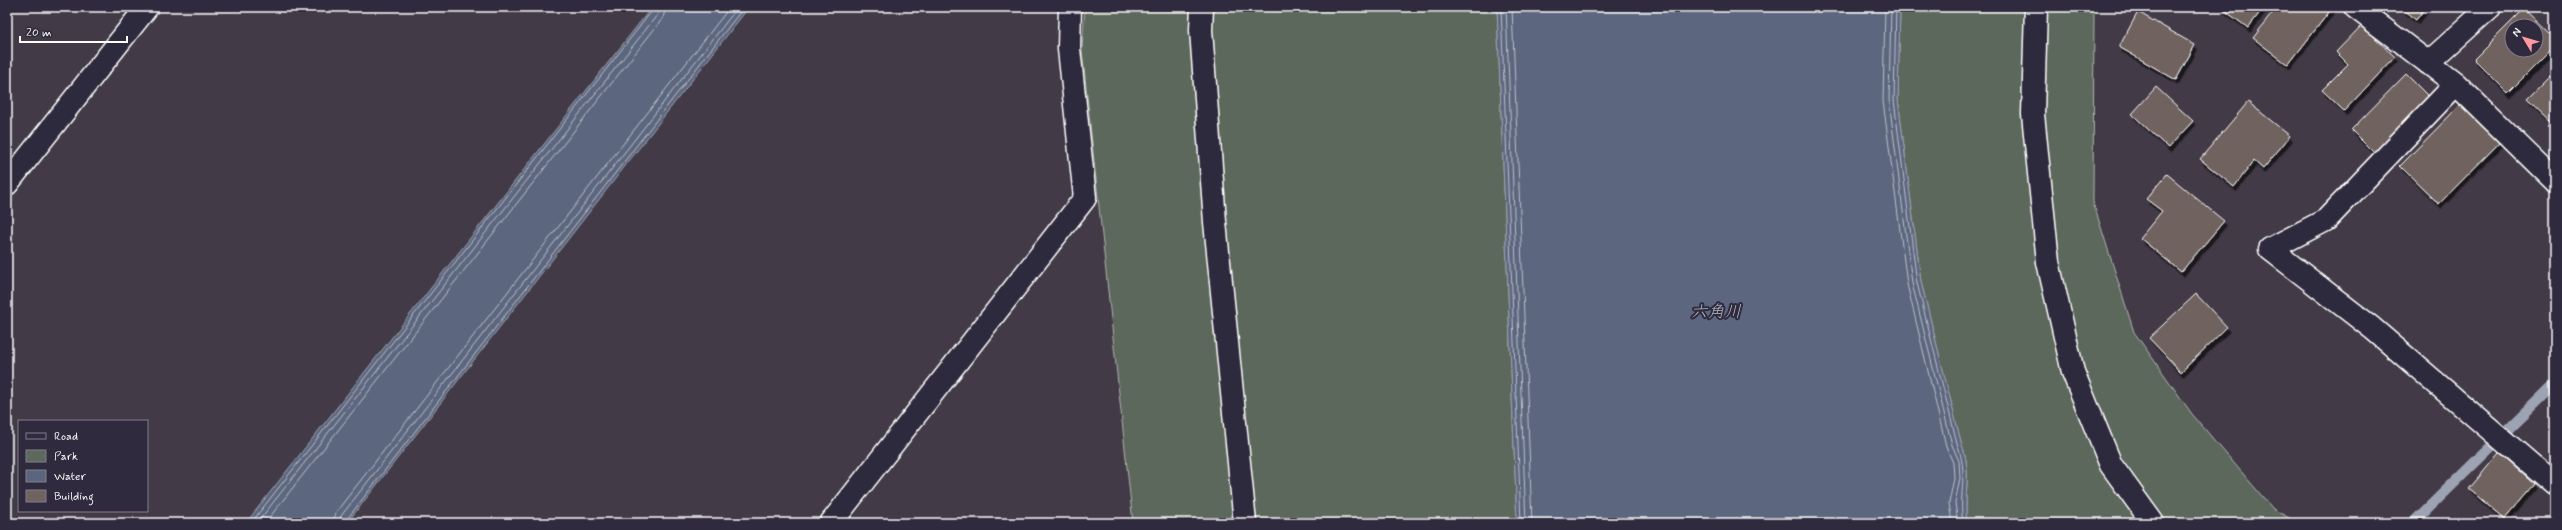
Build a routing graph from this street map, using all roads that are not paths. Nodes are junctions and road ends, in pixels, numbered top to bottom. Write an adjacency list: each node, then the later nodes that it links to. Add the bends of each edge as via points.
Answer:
1 (147, 7): 10 (street)
2 (1070, 7): 12 (street, via 1069,49 1085,198)
3 (1202, 7): 13 (street, via 1201,30 1215,222)
4 (2036, 7): 14 (street, via 2033,114 2048,262 2073,372 2111,465)
5 (2355, 7): 7 (street)
6 (2490, 7): 7 (street)
7 (2428, 63): 8 (street)
8 (2456, 84): 9 (street); 11 (street, via 2326,220 2270,249 2372,328)
9 (2555, 181)
10 (7, 184)
11 (2555, 485)
12 (831, 523)
13 (1245, 523)
14 (2153, 523)

